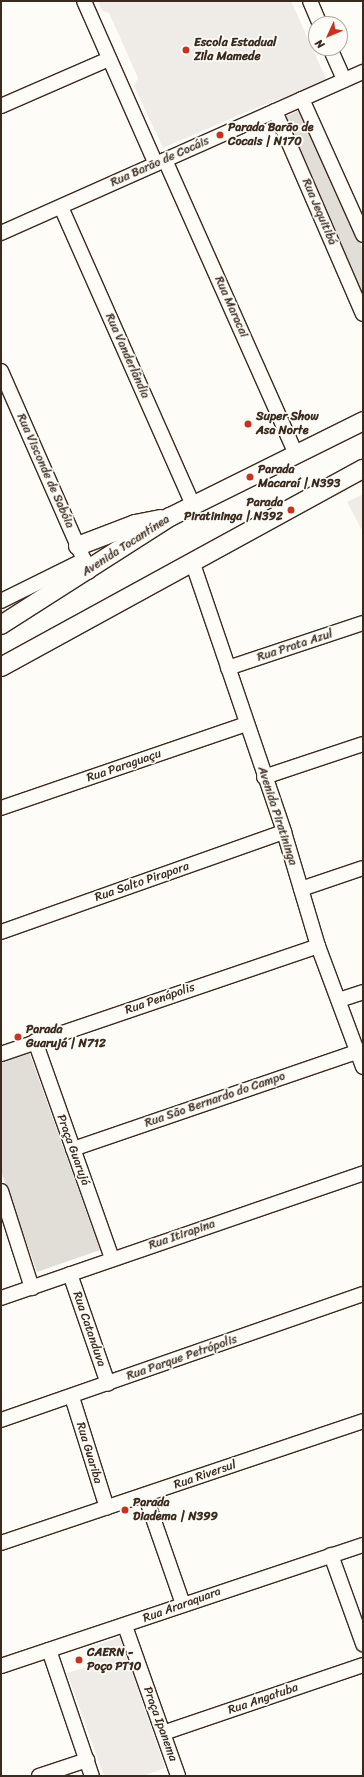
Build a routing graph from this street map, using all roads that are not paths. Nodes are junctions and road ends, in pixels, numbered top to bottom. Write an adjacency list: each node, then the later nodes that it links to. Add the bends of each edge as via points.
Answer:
1 (84, 1): 5 (street, Rua Maracai)
2 (310, 1): 3 (street)
3 (317, 16)
4 (334, 56): 7 (street)
5 (109, 59): 9 (street); 11 (street, Rua Maracai)
6 (363, 72): 7 (street, Rua Barão de Cocáis)
7 (344, 80): 8 (street, Rua Barão de Cocáis)
8 (302, 99): 10 (street, Rua Barão de Cocáis); 14 (street)
9 (1, 106)
10 (275, 111): 11 (street, Rua Barão de Cocáis); 15 (street, Rua Jequitibá)
11 (160, 162): 12 (street, Rua Barão de Cocáis); 18 (street, Rua Maracai)
12 (61, 207): 13 (street, Rua Barão de Cocáis); 20 (street, Rua Vanderlândia)
13 (1, 233)
14 (363, 235)
15 (363, 314)
16 (1, 371): 22 (street, Rua Visconde de Sabóia)
17 (363, 421): 18 (main road, Avenida Tocantínea)
18 (296, 454): 20 (main road, Avenida Tocantínea)
19 (363, 469): 23 (main road)
20 (193, 505): 21 (main road, Avenida Tocantínea)
21 (170, 517): 22 (main road, Avenida Tocantínea); 22 (main road, via 136,524)
22 (84, 559): 24 (street); 26 (main road, Avenida Tocantínea)
23 (193, 564): 27 (main road); 28 (street, Avenida Piratininga)
24 (1, 601)
25 (363, 623): 28 (street, Rua Prata Azul)
26 (1, 625)
27 (1, 667)
28 (228, 668): 29 (street, Avenida Piratininga)
29 (246, 724): 31 (street, Avenida Piratininga); 32 (street, Rua Paraguaçu)
30 (363, 744): 31 (street)
31 (264, 777): 33 (street, Avenida Piratininga)
32 (1, 808)
33 (284, 832): 35 (street, Avenida Piratininga); 36 (street, Rua Salto Pirapora)
34 (363, 868): 35 (street)
35 (301, 889): 37 (street, Avenida Piratininga)
36 (1, 932)
37 (318, 946): 39 (street, Avenida Piratininga); 40 (street, Rua Penápolis)
38 (363, 992): 39 (street)
39 (339, 1000): 41 (street, Avenida Piratininga)
40 (35, 1041): 42 (street, Rua Penápolis); 44 (street, Praça Guarujá)
41 (357, 1052): 43 (street, Avenida Piratininga); 44 (street, Rua São Bernardo do Campo)
42 (1, 1054)
43 (363, 1067)
44 (73, 1149): 47 (street, Praça Guarujá)
45 (363, 1173): 47 (street, Rua Itirapina)
46 (1, 1192): 49 (street)
47 (112, 1259): 48 (street, Rua Itirapina)
48 (70, 1274): 49 (street, Rua Itirapina); 52 (street, Rua Catanduva)
49 (32, 1288): 51 (street, Rua Itirapina)
50 (363, 1294): 52 (street, Rua Parque Petrópolis)
51 (1, 1298)
52 (108, 1384): 53 (street, Rua Parque Petrópolis)
53 (72, 1397): 54 (street, Rua Parque Petrópolis); 57 (street, Rua Guariba)
54 (1, 1420)
55 (363, 1421): 56 (street, Rua Riversul)
56 (145, 1495): 57 (street, Rua Riversul); 61 (street)
57 (107, 1508): 58 (street, Rua Riversul)
58 (1, 1543)
59 (363, 1545): 60 (street, Rua Araraquara)
60 (331, 1555): 61 (street, Rua Araraquara); 63 (street)
61 (183, 1604): 62 (street, Rua Araraquara)
62 (125, 1626): 64 (street, Rua Araraquara); 67 (street, Praça Ipanema)
63 (363, 1644)
64 (49, 1650): 66 (street, Rua Araraquara); 68 (street)
65 (363, 1665): 67 (street, Rua Angatuba)
66 (1, 1666)
67 (163, 1733): 71 (street, Praça Ipanema)
68 (87, 1760): 69 (street); 70 (street)
69 (39, 1776)
70 (92, 1776)
71 (178, 1776)

